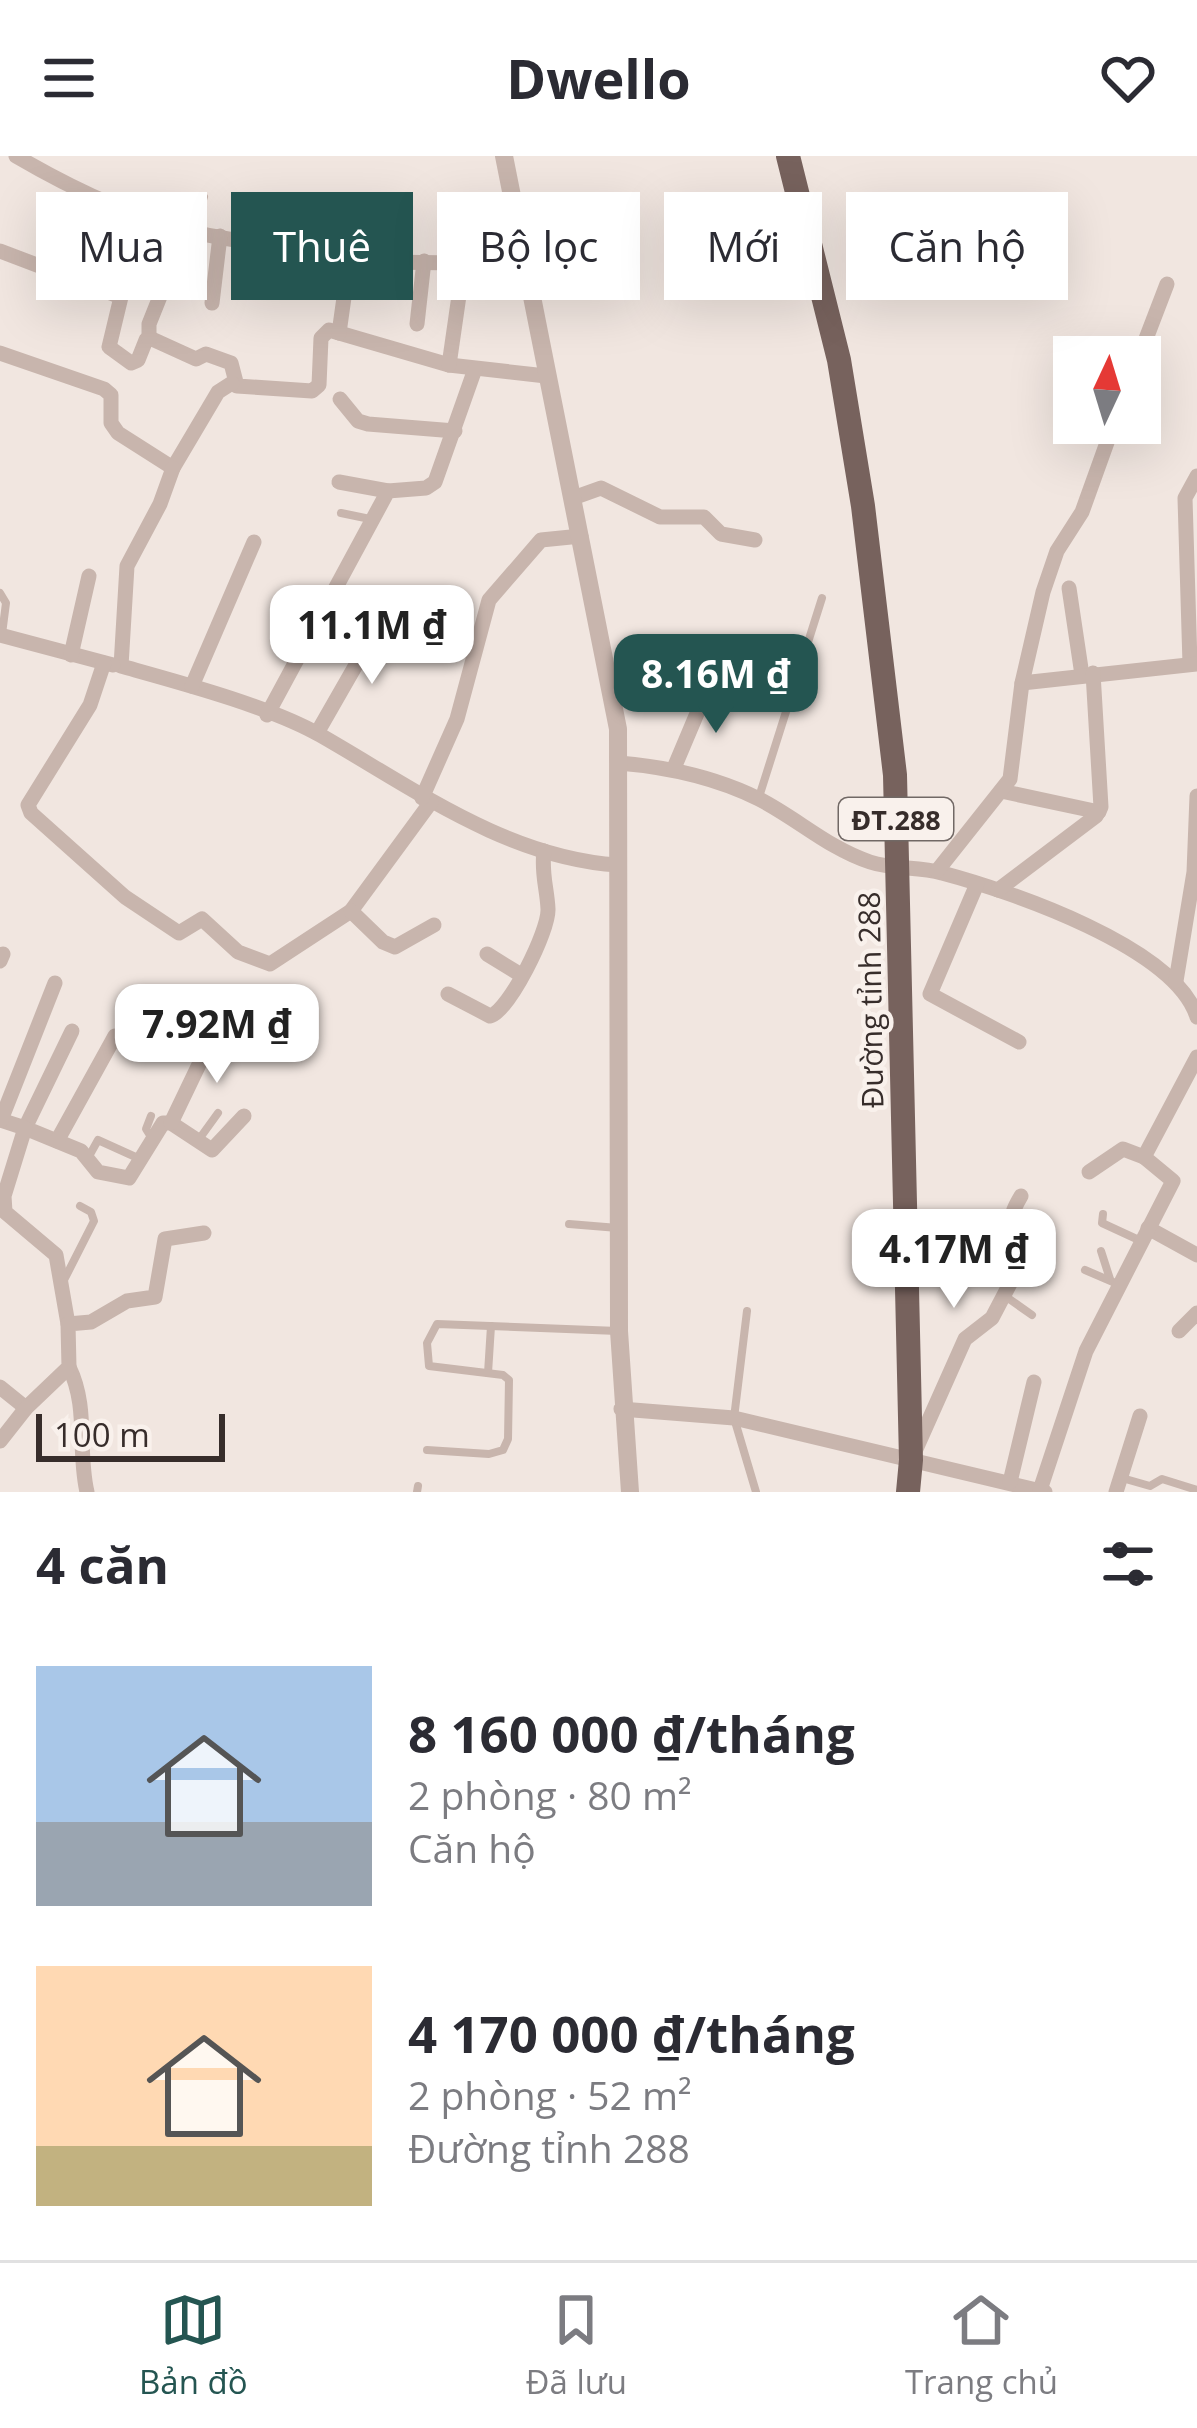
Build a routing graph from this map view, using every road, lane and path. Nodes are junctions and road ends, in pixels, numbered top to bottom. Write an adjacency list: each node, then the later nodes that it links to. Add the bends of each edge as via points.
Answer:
1 (16, 156): 4 (street)
2 (504, 156): 5 (street)
3 (788, 156): 66 (main road, Đường tỉnh 288 / ĐT.288, via 839,360 863,506 895,775)
4 (89, 192)
5 (511, 192)
6 (207, 234): 7 (street)
7 (220, 236): 8 (street); 18 (street)
8 (231, 238)
9 (0, 251): 22 (street, via 121,297 109,347 131,363)
10 (413, 261): 11 (street)
11 (424, 261): 12 (street); 19 (street)
12 (437, 261)
13 (1167, 284): 21 (street)
14 (158, 300): 22 (street)
15 (344, 300): 20 (street)
16 (454, 300): 24 (street)
17 (533, 300): 26 (street)
18 (212, 303)
19 (417, 324)
20 (339, 333): 24 (street); 27 (street, via 322,338 317,389)
21 (1147, 336)
22 (149, 338): 27 (street, via 196,359 206,354 231,363)
23 (0, 353): 31 (street, via 104,388 118,433)
24 (449, 365): 25 (street)
25 (475, 369): 26 (street); 29 (street)
26 (547, 376): 35 (street)
27 (232, 383): 31 (street, via 218,392)
28 (340, 399): 29 (street, via 368,424)
29 (454, 431): 34 (street, via 435,482)
30 (1106, 444): 51 (street, via 1043,592)
31 (172, 468): 49 (street, via 127,566)
32 (1197, 476): 48 (street, via 1185,498)
33 (339, 482): 34 (street)
34 (388, 491): 37 (street)
35 (573, 498): 38 (street); 39 (street, via 601,488 660,518 704,518 722,534)
36 (341, 514): 37 (lane)
37 (372, 519): 54 (street)
38 (580, 536): 56 (street, via 608,661); 61 (street, via 541,540 489,600)
39 (755, 540)
40 (254, 542): 53 (street)
41 (89, 576): 47 (street)
42 (1069, 587): 50 (street)
43 (0, 593): 46 (lane)
44 (822, 598): 60 (lane)
45 (384, 616): 55 (street)
46 (1, 635): 47 (street)
47 (71, 655): 49 (street)
48 (1194, 664): 50 (street)
49 (112, 665): 53 (street); 70 (street, via 29,802 31,813 156,922 179,933 202,919 261,963)
50 (1087, 674): 51 (street); 62 (street)
51 (1022, 683): 58 (street, via 1012,772)
52 (709, 685): 57 (street)
53 (191, 686): 54 (street)
54 (267, 715): 55 (street)
55 (317, 733): 61 (street)
56 (619, 763): 57 (street); 65 (street)
57 (674, 768): 60 (street)
58 (1001, 791): 62 (street); 67 (street)
59 (1197, 796): 63 (street)
60 (758, 799): 66 (street, via 836,849)
61 (426, 800): 64 (street); 70 (street)
62 (1099, 812): 69 (street)
63 (1196, 831): 74 (street)
64 (544, 851): 65 (street); 73 (street, via 548,914)
65 (618, 866): 100 (street)
66 (897, 868): 67 (street); 126 (main road, Đường tỉnh 288 / ĐT.288)
67 (937, 871): 68 (street)
68 (977, 884): 69 (street); 81 (street, via 930,994)
69 (998, 890): 74 (street, via 1095,932)
70 (351, 911): 71 (street, via 395,947)
71 (434, 925)
72 (487, 953): 73 (street)
73 (521, 975): 76 (street, via 498,1015)
74 (1176, 981): 77 (street)
75 (55, 982): 86 (street)
76 (448, 994)
77 (1197, 1017)
78 (217, 1028): 87 (street)
79 (72, 1031): 88 (street)
80 (115, 1036): 90 (street)
81 (1019, 1042)
82 (1197, 1057): 92 (street)
83 (218, 1113): 91 (lane)
84 (151, 1116): 89 (lane)
85 (244, 1116): 91 (street, via 212,1150)
86 (1, 1120): 88 (street)
87 (171, 1123): 89 (street); 91 (street)
88 (25, 1128): 90 (street); 106 (street, via 2,1205 56,1255)
89 (152, 1137): 94 (street)
90 (57, 1141): 93 (street)
91 (196, 1143)
92 (1144, 1157): 95 (street, via 1123,1149); 102 (street, via 1173,1181)
93 (87, 1159): 94 (lane, via 98,1140); 94 (street, via 124,1180)
94 (140, 1159)
95 (1089, 1172)
96 (1021, 1196): 108 (street, via 1009,1218 1028,1248)
97 (80, 1206): 106 (lane, via 94,1222)
98 (1103, 1214): 102 (lane, via 1102,1223)
99 (569, 1224): 100 (lane)
100 (619, 1228): 114 (street)
101 (204, 1233): 112 (street, via 165,1239 155,1297)
102 (1146, 1234): 104 (street); 107 (street)
103 (1101, 1251): 107 (lane)
104 (1197, 1255)
105 (1085, 1270): 107 (lane)
106 (62, 1283): 112 (street)
107 (1116, 1283): 130 (street, via 1067,1399)
108 (1004, 1295): 111 (lane); 126 (street, via 987,1325 965,1339)
109 (747, 1311): 123 (lane)
110 (1197, 1313): 115 (street)
111 (1032, 1315)
112 (68, 1324): 116 (street)
113 (491, 1326): 114 (lane); 117 (lane); 117 (lane, via 436,1324 425,1358 440,1370)
114 (620, 1331): 121 (street)
115 (1179, 1331)
116 (69, 1366): 120 (street); 131 (street, via 82,1398)
117 (488, 1373): 125 (lane, via 509,1380 506,1446 489,1454)
118 (1034, 1382): 127 (street)
119 (0, 1387): 120 (street)
120 (26, 1408): 124 (street)
121 (621, 1409): 123 (street); 132 (street)
122 (1140, 1416): 128 (street)
123 (734, 1418): 126 (street); 133 (lane)
124 (1, 1436)
125 (427, 1450)
126 (911, 1460): 127 (street); 134 (main road, Đường tỉnh 288 / ĐT.288)
127 (999, 1485): 130 (street)
128 (1119, 1485): 129 (lane, via 1162,1479)
129 (1197, 1490)
130 (1042, 1491)
131 (86, 1492)
132 (630, 1492)
133 (756, 1492)
134 (908, 1492)

